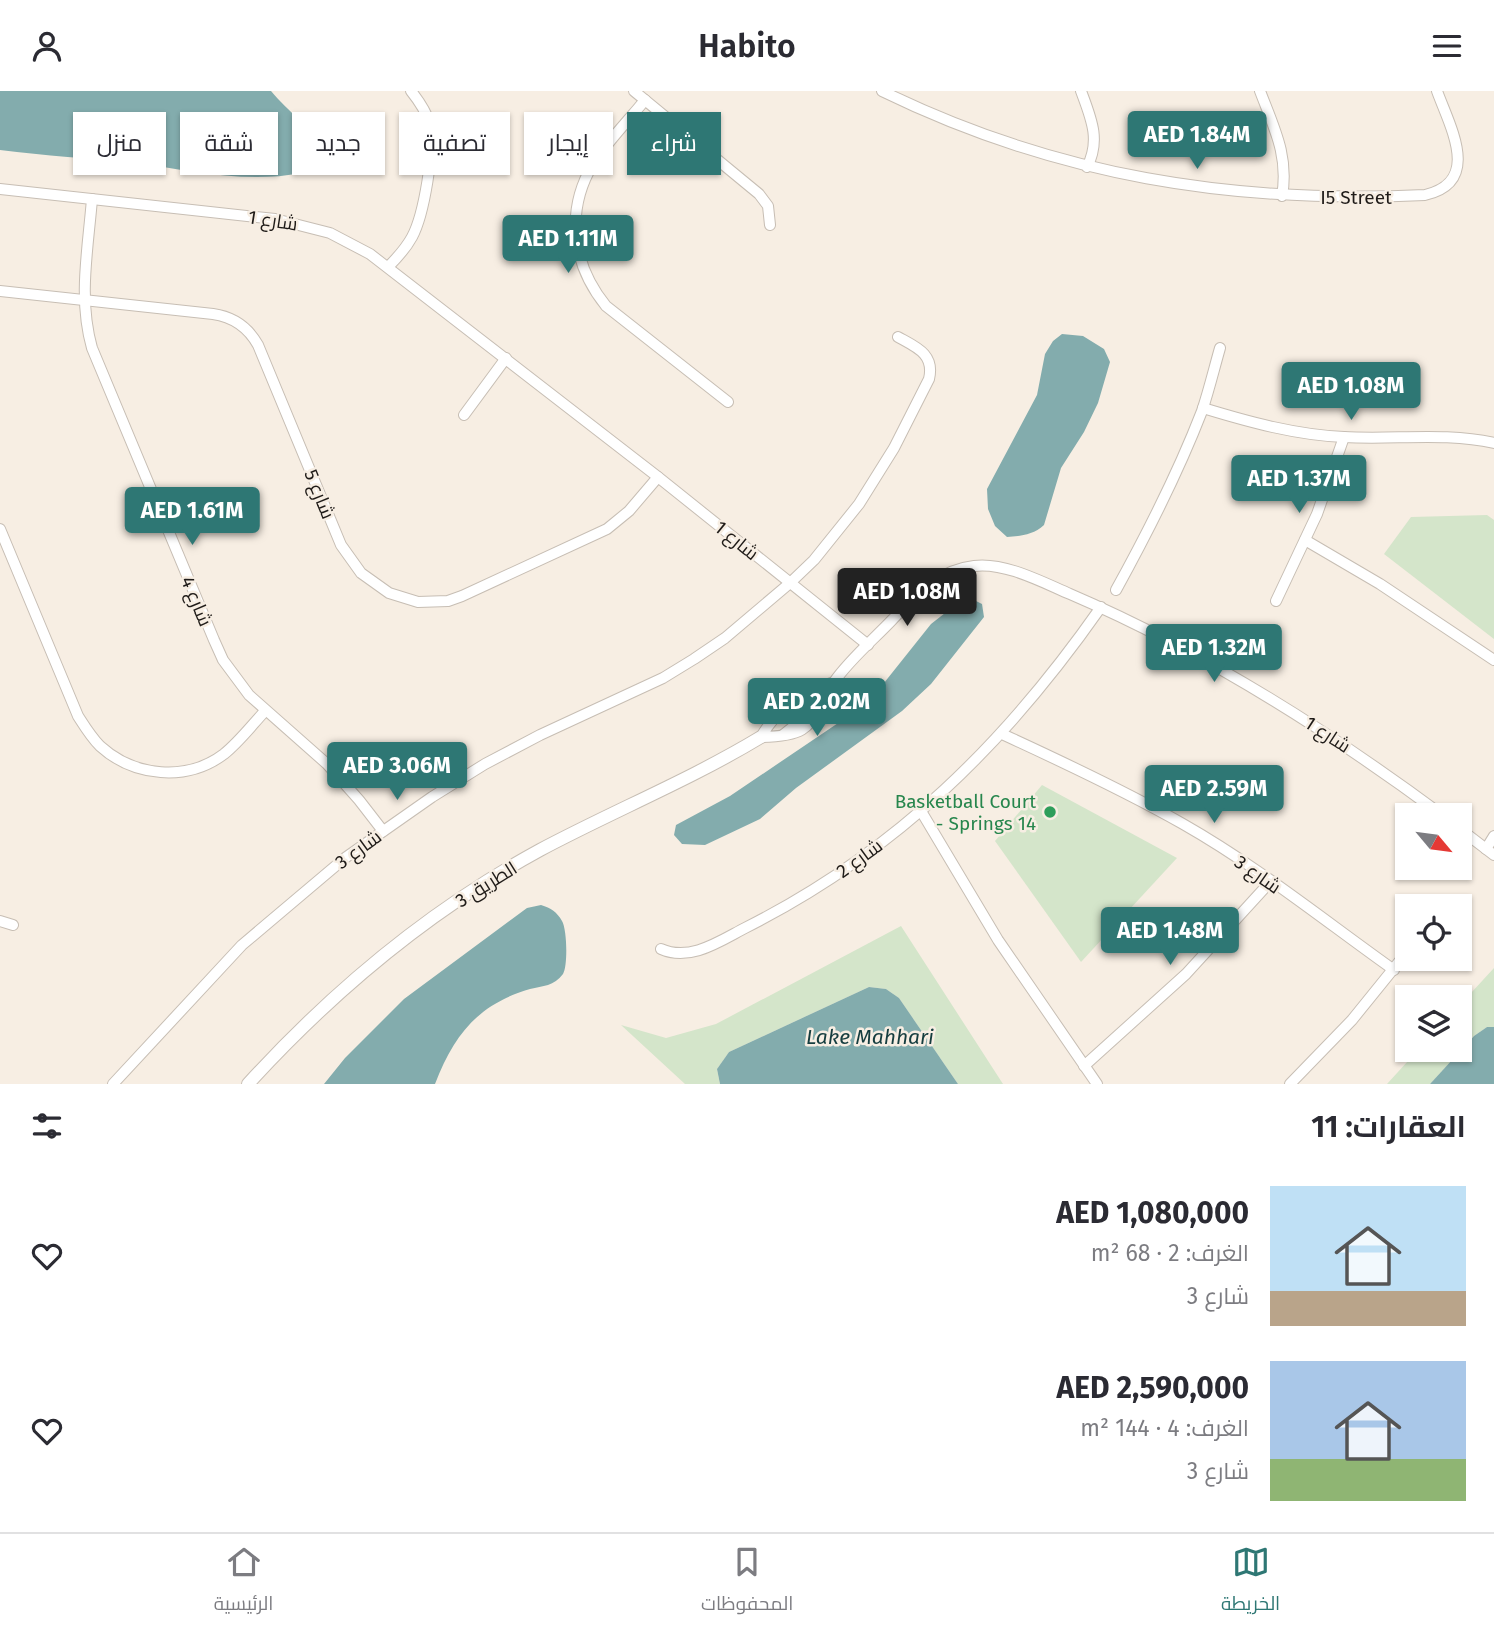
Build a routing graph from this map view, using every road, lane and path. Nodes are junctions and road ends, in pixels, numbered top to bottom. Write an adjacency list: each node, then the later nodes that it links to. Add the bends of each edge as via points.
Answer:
1 (411, 91): 13 (street, via 429,121 431,151 418,224)
2 (634, 91): 7 (street)
3 (882, 91): 8 (street, I5 Street, via 958,125)
4 (1081, 91): 8 (street, via 1095,134)
5 (1260, 91): 10 (street, via 1284,159)
6 (1437, 91): 10 (street, I5 Street, via 1460,156 1454,178 1446,187 1425,195)
7 (645, 100): 12 (street, via 759,194 768,207); 19 (street, via 584,182 577,204 577,250 584,272 606,306)
8 (1087, 167): 10 (street, I5 Street, via 1181,185)
9 (0, 189): 11 (street, شارع 1)
10 (1282, 196)
11 (92, 199): 13 (street, شارع 1, via 308,226 351,242); 15 (street, شارع 4)
12 (770, 225)
13 (388, 267): 18 (street, شارع 1)
14 (0, 291): 15 (street, شارع 5)
15 (84, 299): 24 (street, شارع 5, via 222,315 247,329 258,345 341,545 361,573 403,599 433,603 463,596 599,534 623,518); 34 (street, شارع 4, via 92,348 214,640 235,678)
16 (898, 337): 27 (street, via 926,355 931,366 929,379 866,493)
17 (1220, 348): 20 (street)
18 (506, 358): 21 (street); 24 (street, شارع 1)
19 (728, 403)
20 (1203, 408): 22 (street, via 1268,426); 28 (street, via 1168,492)
21 (464, 415)
22 (1344, 437): 23 (street); 26 (street)
23 (1494, 443)
24 (658, 477): 27 (street, شارع 1)
25 (0, 529): 34 (street, via 78,716 113,756 146,771 186,771 222,755)
26 (1305, 540): 29 (street); 32 (street)
27 (790, 583): 31 (street, شارع 1); 39 (street, شارع 3, via 725,638 663,678 485,764)
28 (1116, 590)
29 (1276, 601)
30 (1101, 607): 31 (street, شارع 1, via 1013,572 977,565 948,573 923,588); 35 (street, شارع 2); 37 (street, شارع 1, via 1274,700)
31 (868, 645): 33 (street)
32 (1494, 660)
33 (834, 682): 36 (street, 3 الطريق, via 787,704); 36 (street, 3 الطريق, via 818,713 803,729 781,737)
34 (265, 711): 39 (street, شارع 4, via 327,764)
35 (1002, 734): 38 (street, شارع 2); 43 (street, شارع 3, via 1185,825)
36 (761, 737): 50 (street, 3 الطريق, via 539,851 479,887 358,976)
37 (1426, 803)
38 (921, 811): 46 (street, شارع 2, via 840,872 760,920 695,951 680,954); 48 (street, via 998,940)
39 (383, 831): 49 (street, شارع 3, via 309,886 242,946)
40 (1494, 836): 42 (street)
41 (1472, 838): 42 (street)
42 (1490, 852)
43 (1270, 882): 47 (street, شارع 3); 48 (street, via 1186,974)
44 (0, 921): 45 (street)
45 (13, 925)
46 (661, 949)
47 (1394, 970): 52 (street)
48 (1084, 1066): 51 (street)
49 (113, 1084)
50 (248, 1084)
51 (1097, 1084)
52 (1290, 1084)

